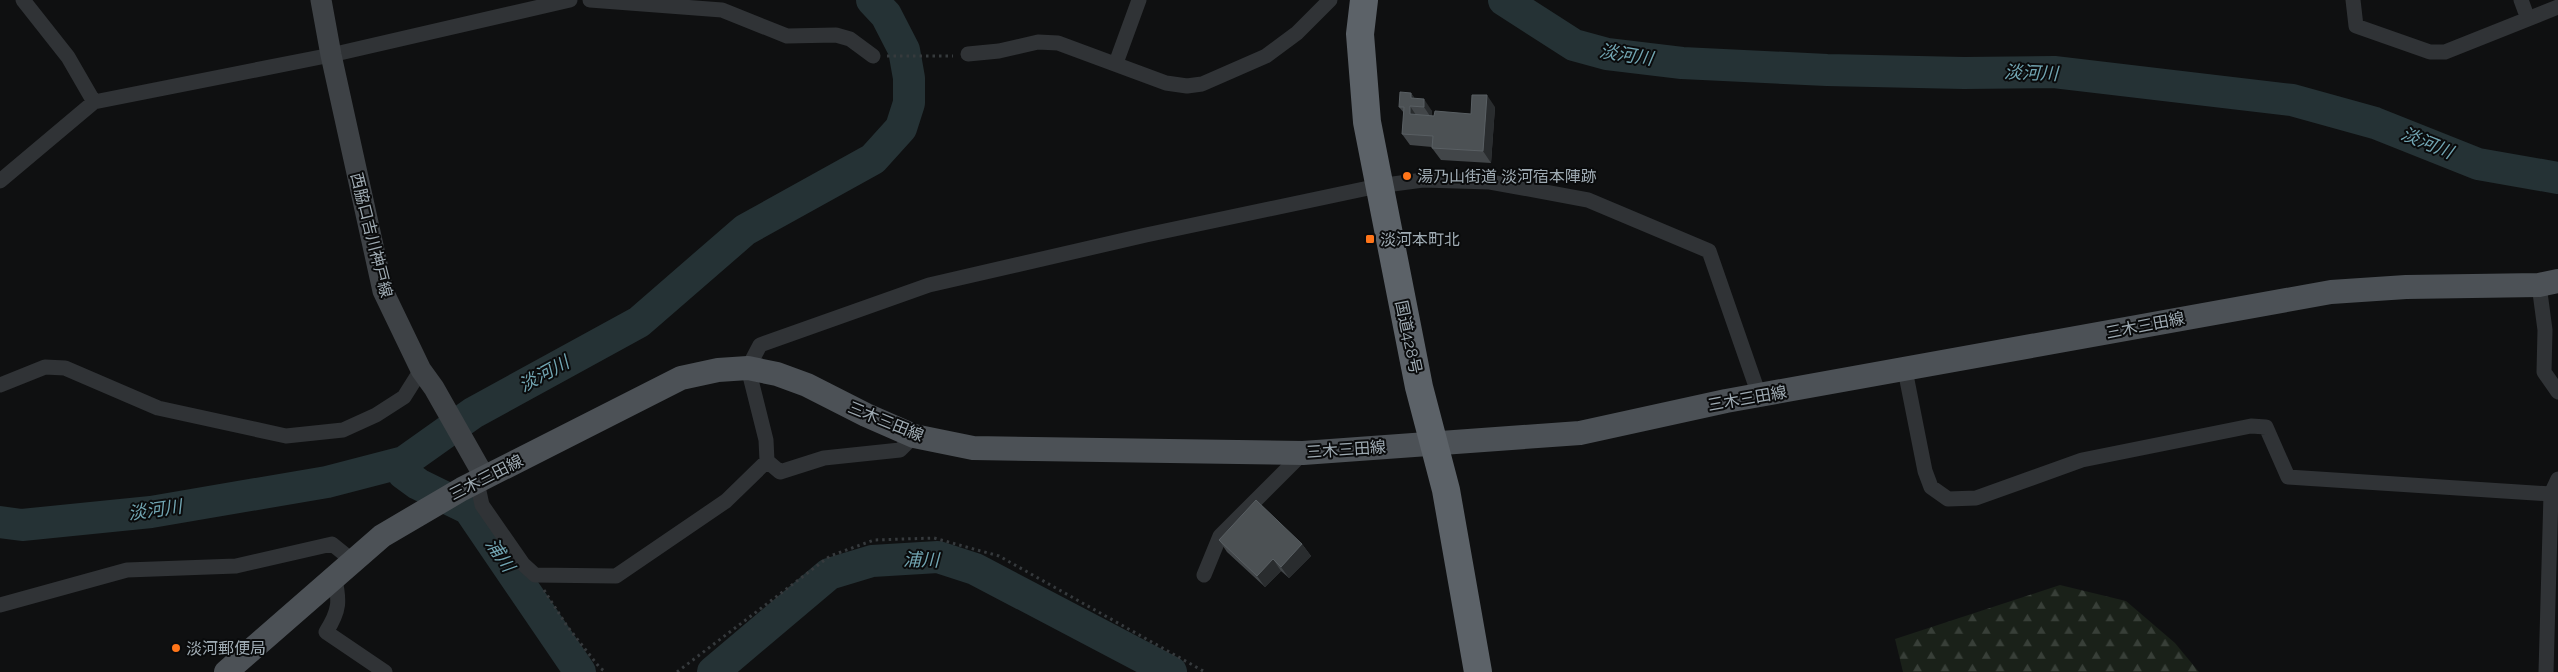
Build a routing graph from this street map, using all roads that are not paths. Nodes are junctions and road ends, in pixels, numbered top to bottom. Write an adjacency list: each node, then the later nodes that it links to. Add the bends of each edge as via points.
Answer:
1 (23, 0): 16 (street, via 68,58)
2 (321, 0): 13 (main road, 西脇口吉川神戸線)
3 (570, 0): 13 (street)
4 (590, 0): 14 (street, via 722,10 787,36 836,35 850,39)
5 (1139, 0): 15 (street)
6 (1330, 0): 15 (street, via 1297,33 1266,56 1202,84 1166,83)
7 (1364, 0): 18 (highway, 国道428号, via 1360,34 1367,122)
8 (2353, 0): 11 (street, via 2356,26 2430,52 2445,52)
9 (2521, 0): 11 (street)
10 (2558, 7): 11 (street)
11 (2528, 19)
12 (968, 54): 15 (street, via 999,52 1038,42 1058,43)
13 (331, 55): 16 (street); 21 (main road, 西脇口吉川神戸線, via 383,291)
14 (873, 56)
15 (1116, 63)
16 (94, 102): 17 (street)
17 (0, 181)
18 (1378, 186): 20 (street, via 929,285 760,345); 25 (street, via 1423,180 1490,182 1588,200 1709,252); 27 (highway, 国道428号)
19 (2548, 283): 22 (main road, 三木三田線, via 2331,292); 24 (street, via 2544,372)
20 (748, 368): 26 (main road, 三木三田線, via 807,385); 29 (street); 30 (main road, 三木三田線, via 681,378)
21 (421, 370): 23 (street, via 404,397 376,415 343,430 286,436 158,408 65,368 46,367); 30 (main road, 西脇口吉川神戸線, via 434,388)
22 (1905, 370): 25 (main road, 三木三田線); 32 (street, via 1925,471 1931,487 1948,499 1976,498 2082,460 2251,426 2266,428 2288,477)
23 (0, 385)
24 (2558, 392)
25 (1759, 396): 27 (main road, 三木三田線, via 1580,433)
26 (914, 436): 28 (main road, 三木三田線, via 973,448); 29 (street, via 900,450 824,458 780,472)
27 (1433, 443): 28 (main road, 三木三田線); 39 (highway, 国道428号, via 1446,490)
28 (1303, 453): 35 (street, via 1220,536)
29 (768, 461): 30 (street, via 726,502 616,576 535,575 523,564 482,505)
30 (475, 478): 33 (main road, 三木三田線, via 382,536)
31 (2558, 480): 32 (street)
32 (2551, 494): 40 (street)
33 (353, 561): 34 (main road, 三木三田線); 36 (street, via 332,544 236,566 127,570)
34 (334, 575): 37 (main road, 三木三田線); 38 (street, via 340,599 336,617 326,632)
35 (1204, 575)
36 (0, 605)
37 (226, 672)
38 (385, 672)
39 (1478, 672)
40 (2546, 672)

